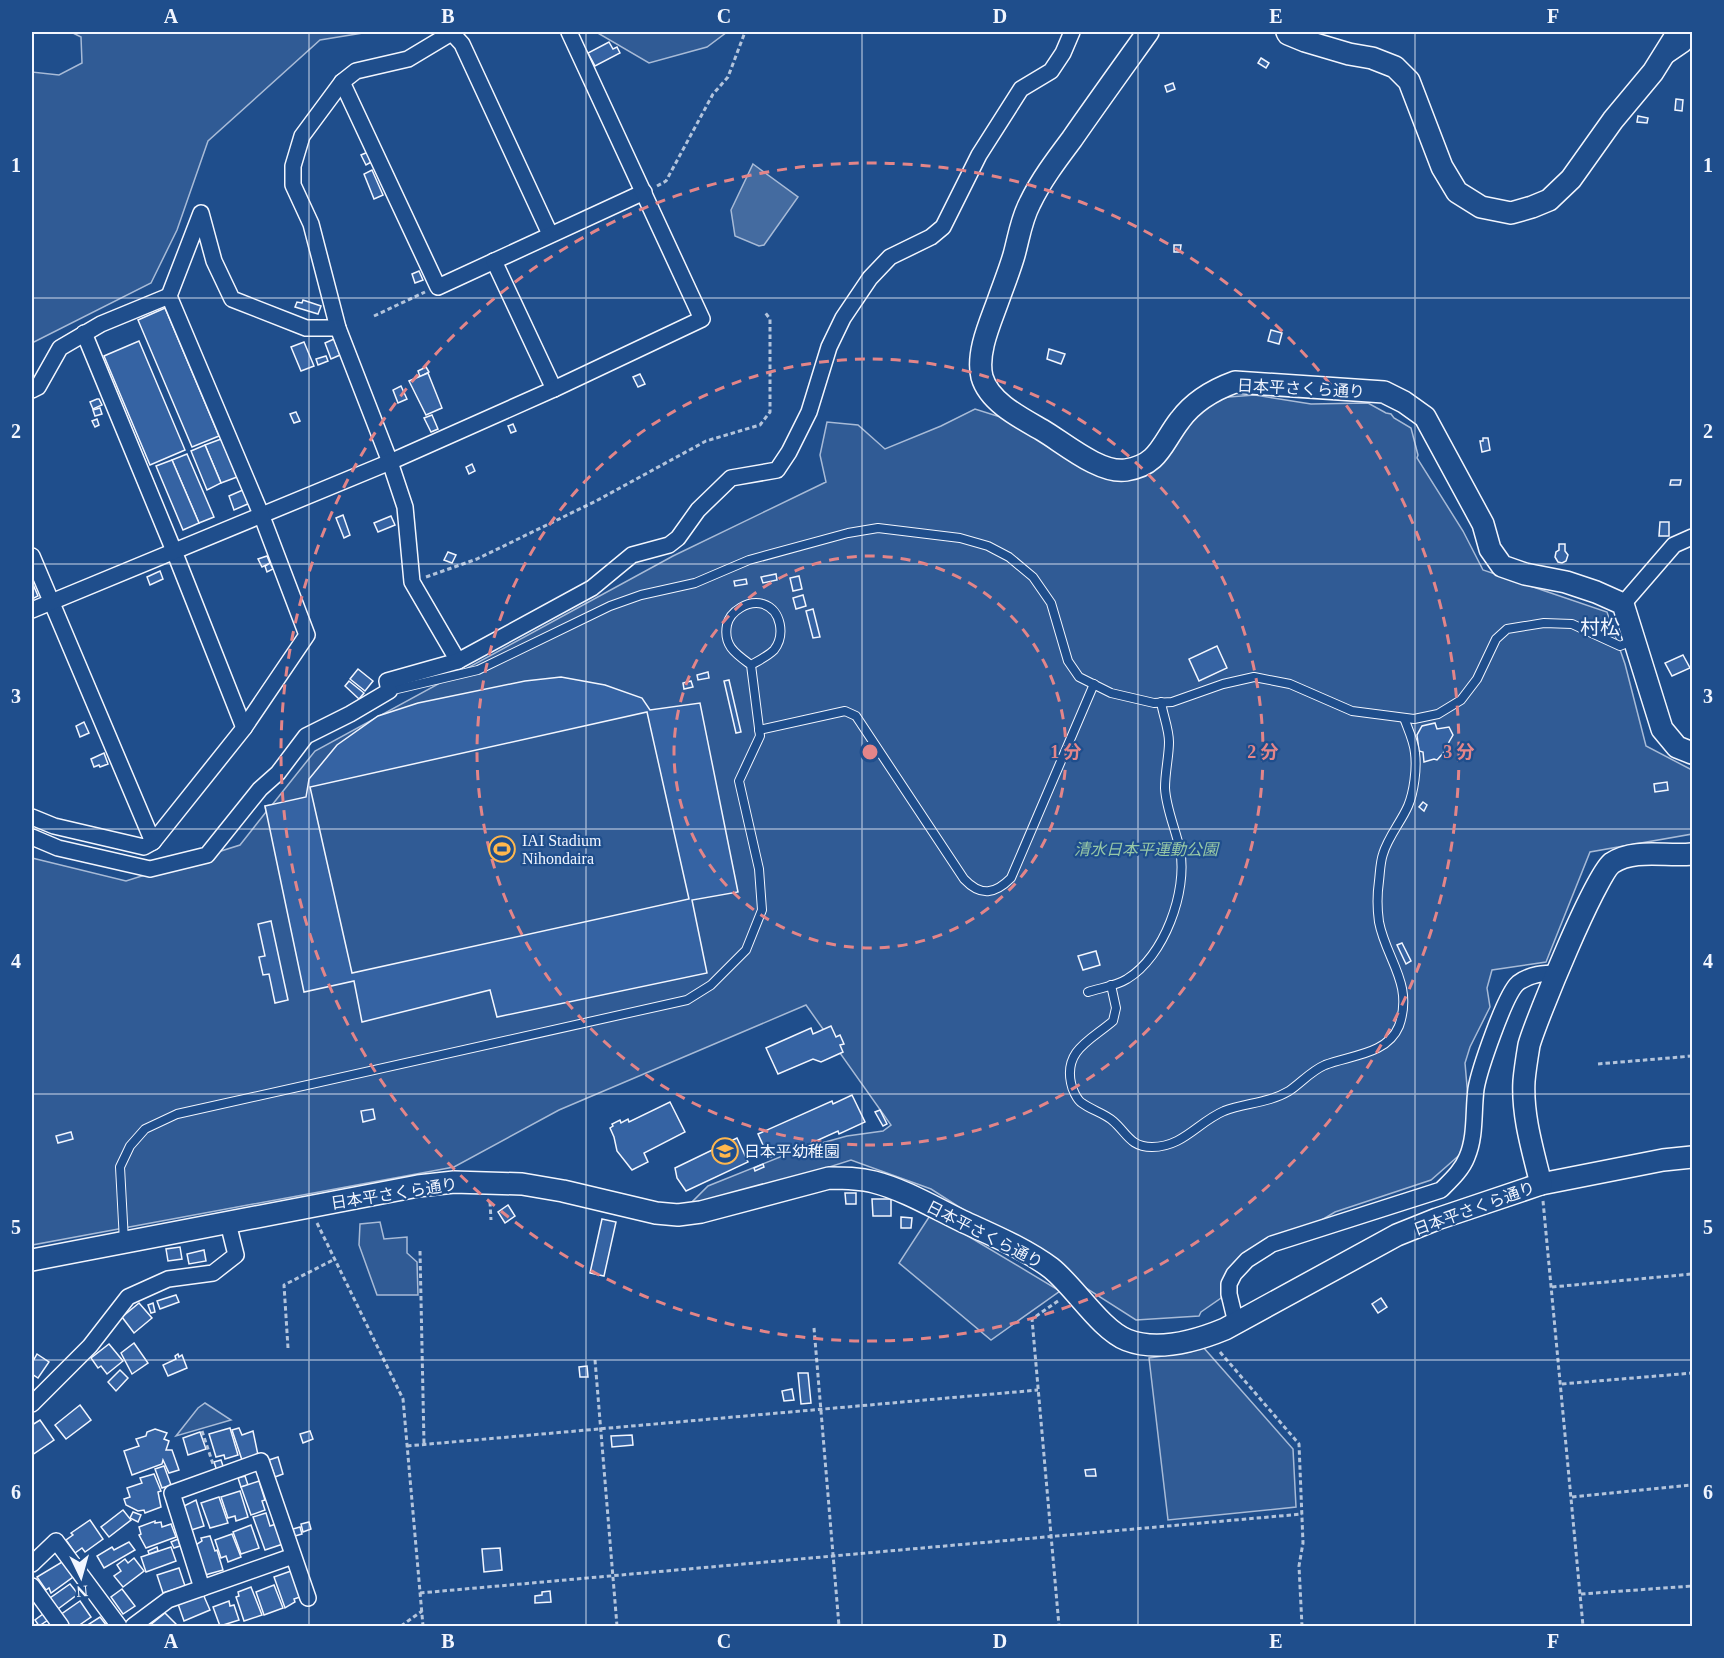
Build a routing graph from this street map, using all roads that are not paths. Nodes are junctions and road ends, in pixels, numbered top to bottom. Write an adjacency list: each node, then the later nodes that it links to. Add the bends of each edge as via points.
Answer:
1 (452, 32): 9 (street, via 408,59 357,71); 11 (street, via 462,44)
2 (569, 32): 10 (street)
3 (1072, 32): 27 (street, via 1051,70 1021,89 979,155 943,227 890,257 870,278 843,318 829,347 809,412 777,470 731,478 669,545 632,555 592,588)
4 (1148, 32): 24 (street, 日本平さくら通り, via 1030,203 980,361 991,394 1017,416 1086,460 1124,471 1147,464 1195,404 1213,390 1235,382 1384,392 1425,417 1502,566 1566,582)
5 (1287, 32): 8 (street, via 1305,41 1395,67 1409,81 1442,167 1457,192 1481,207 1511,213 1549,200 1571,179)
6 (1678, 32): 8 (street)
7 (1691, 32): 8 (street, via 1684,44)
8 (1660, 60)
9 (342, 82): 12 (street, via 438,286); 14 (street, via 302,136 293,166 293,185 311,224)
10 (644, 192): 11 (street); 16 (street, via 702,319)
11 (550, 234): 12 (street)
12 (494, 261): 16 (street)
13 (169, 296): 14 (street, via 201,213 214,261 232,298 306,328); 15 (street); 19 (street)
14 (338, 328): 18 (street)
15 (84, 333): 17 (street, via 60,348 38,387); 21 (street)
16 (554, 389): 18 (street)
17 (32, 390)
18 (390, 462): 19 (street); 27 (street, via 405,507 412,582)
19 (261, 514): 21 (street); 33 (street, via 307,635)
20 (1692, 537): 24 (street, via 1674,545)
21 (174, 551): 23 (street); 33 (street)
22 (32, 556): 23 (street)
23 (51, 602): 25 (street); 38 (street)
24 (1623, 604): 26 (street)
25 (32, 610)
26 (1634, 640): 32 (lane, via 1620,646 1572,624 1544,623 1507,629 1496,639 1477,679 1461,700 1438,714); 35 (street, via 1662,729 1677,747)
27 (458, 661): 30 (street, via 387,681)
28 (751, 665): 28 (lane, via 732,651 725,635 728,620 737,610 749,604 763,604 776,613 780,641 772,652); 34 (lane)
29 (1094, 684): 30 (lane, via 1079,677 1068,661 1051,603 1033,577 1009,556 960,538 878,528 749,560 694,583 641,595 478,670); 31 (lane, via 1111,693); 34 (lane, via 1011,878 1000,888 987,892 971,887 964,879 856,716 845,711)
30 (389, 691): 37 (street, via 306,736 207,855 150,869 58,848)
31 (1161, 702): 32 (lane, via 1254,677 1290,684 1352,711); 41 (lane, via 1169,742 1165,789 1181,852 1180,895 1172,920 1142,968)
32 (1404, 718): 41 (lane, via 1416,752 1414,779 1409,805 1383,853 1377,900 1379,924 1403,990 1398,1028 1388,1040 1368,1054 1314,1070 1288,1091 1224,1111 1175,1143 1138,1145 1114,1121 1080,1102 1072,1086 1073,1056 1113,1022 1116,1008)
33 (243, 728): 38 (street)
34 (759, 730): 46 (lane, via 760,736 739,781 759,869 762,910 746,950 711,984 687,1000 177,1114 144,1129 120,1167)
35 (1692, 753)
36 (32, 817): 38 (street, via 54,826 144,847)
37 (32, 837)
38 (153, 842)
39 (1692, 854): 40 (street, 日本平さくら通り, via 1647,854 1612,863 1602,874)
40 (1558, 973): 44 (street, 日本平さくら通り, via 1530,1044 1524,1084); 48 (street, via 1527,978 1509,996 1481,1069 1472,1144 1454,1177 1441,1190 1272,1244 1247,1260 1229,1284)
41 (1111, 985): 42 (lane)
42 (1088, 992)
43 (1692, 1157): 44 (street)
44 (1541, 1184): 48 (street, 日本平さくら通り, via 1397,1235)
45 (228, 1223): 46 (street, 日本平さくら通り); 48 (street, 日本平さくら通り, via 454,1182 522,1184 656,1214 678,1215 829,1178 848,1178 899,1190 1022,1250 1051,1268 1111,1330 1128,1340 1182,1343); 49 (street, via 236,1255 213,1273 168,1279 128,1297 90,1346)
46 (124, 1243): 47 (street, 日本平さくら通り)
47 (32, 1260)
48 (1236, 1323)
49 (32, 1404)
50 (293, 1556): 53 (street); 53 (street, via 261,1461 172,1493); 54 (street)
51 (32, 1564): 56 (street, via 56,1541)
52 (32, 1586): 55 (street)
53 (202, 1588): 57 (street, via 168,1600)
54 (308, 1598)
55 (62, 1626)
56 (119, 1626)
57 (133, 1626)

